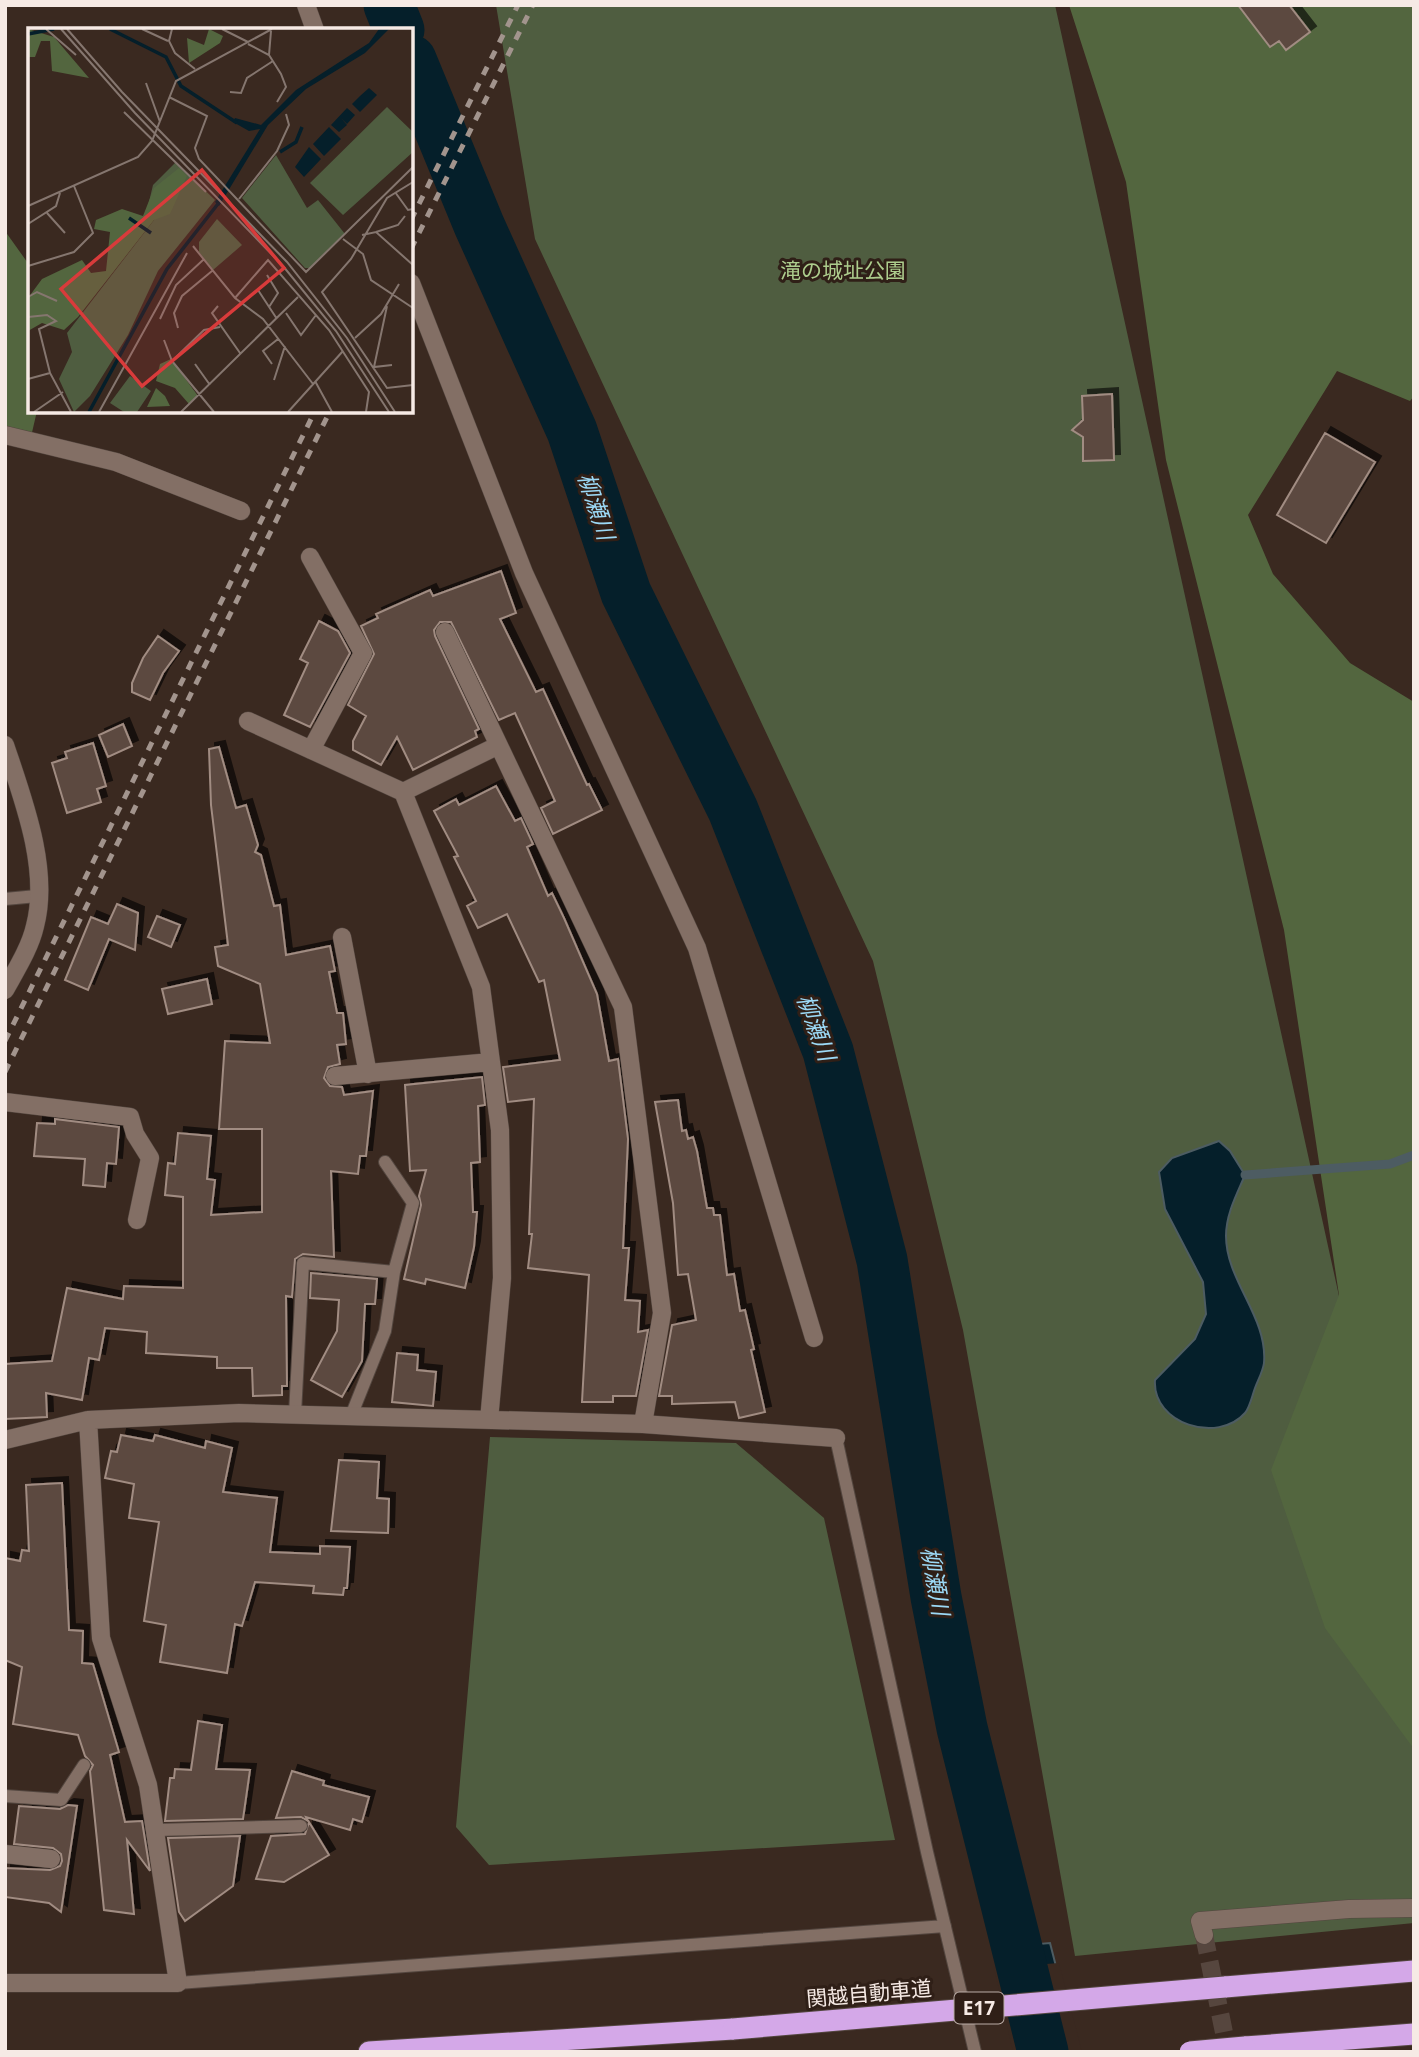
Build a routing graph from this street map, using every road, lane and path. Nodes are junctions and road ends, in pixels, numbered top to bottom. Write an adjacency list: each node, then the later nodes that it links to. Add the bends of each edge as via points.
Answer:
1 (306, 5): 2 (street)
2 (314, 28)
3 (413, 288): 24 (street, via 524,573 697,948)
4 (5, 435): 5 (street, via 116,462)
5 (242, 511)
6 (310, 557): 11 (street, via 363,653)
7 (446, 632): 10 (street)
8 (248, 721): 11 (street)
9 (5, 745): 13 (street, via 31,824)
10 (497, 746): 12 (street); 29 (street, via 623,1007 662,1313)
11 (311, 750): 12 (street)
12 (403, 792): 17 (street, via 481,987)
13 (37, 896): 14 (lane); 16 (street, via 36,925)
14 (5, 899)
15 (342, 937): 18 (street)
16 (5, 990)
17 (491, 1062): 18 (street); 28 (street, via 500,1130 502,1278)
18 (368, 1074): 19 (street)
19 (335, 1076)
20 (5, 1101): 22 (street, via 130,1116 150,1157)
21 (385, 1162): 23 (lane, via 413,1203)
22 (137, 1220)
23 (394, 1272): 25 (lane, via 303,1263); 26 (lane, via 385,1331)
24 (814, 1338)
25 (295, 1414): 26 (street); 27 (street)
26 (351, 1416): 28 (street)
27 (88, 1420): 31 (street); 35 (street, via 101,1638 148,1785)
28 (489, 1420): 29 (street)
29 (643, 1424): 30 (street)
30 (836, 1438): 39 (lane)
31 (5, 1440)
32 (84, 1765): 33 (lane, via 61,1800)
33 (5, 1796)
34 (301, 1826): 35 (lane)
35 (157, 1830): 43 (street)
36 (5, 1854): 37 (street)
37 (51, 1859)
38 (1414, 1908): 40 (street, via 1200,1921)
39 (945, 1926): 43 (lane); 46 (lane)
40 (1204, 1934)
41 (1414, 1971): 45 (highway, 関越自動車道 / E17, bridge, via 733,2029)
42 (5, 1983): 43 (street)
43 (178, 1983)
44 (1414, 2034): 47 (highway, bridge)
45 (369, 2052)
46 (975, 2052)
47 (1190, 2052)

